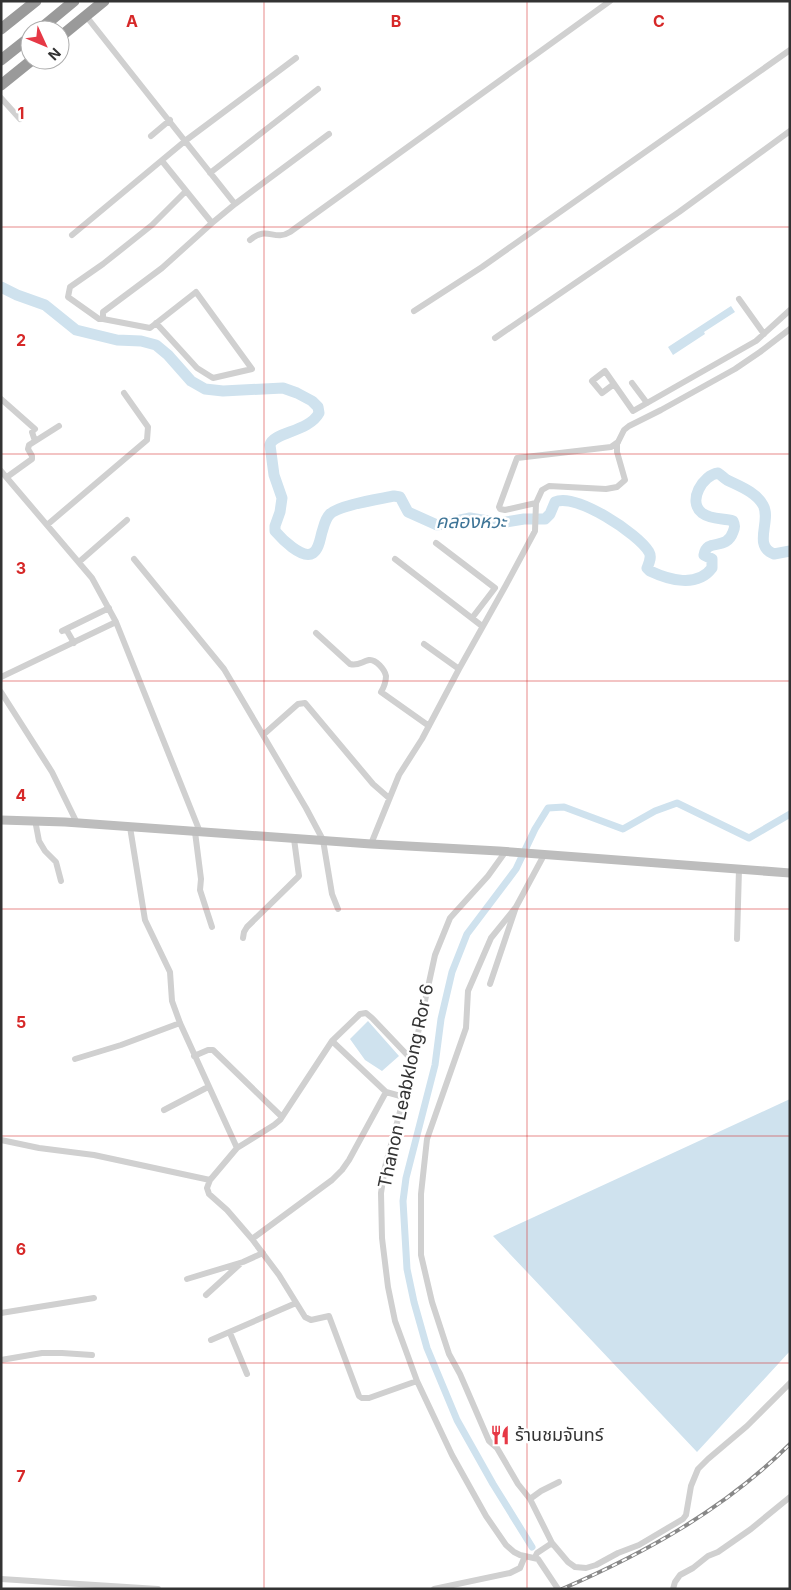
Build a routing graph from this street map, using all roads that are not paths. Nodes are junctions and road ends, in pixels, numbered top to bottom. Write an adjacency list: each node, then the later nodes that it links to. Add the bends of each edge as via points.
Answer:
1 (36, 1): 7 (highway)
2 (74, 1): 6 (highway)
3 (104, 1): 5 (highway)
4 (610, 1): 29 (street, via 290,232 281,236 259,234)
5 (86, 16): 8 (highway); 18 (street)
6 (51, 20)
7 (1, 29)
8 (70, 29)
9 (20, 46): 12 (highway)
10 (790, 50): 32 (street)
11 (296, 58): 22 (street)
12 (1, 60)
13 (20, 69): 14 (highway)
14 (1, 84)
15 (318, 89): 24 (street)
16 (1, 98): 17 (street)
17 (20, 119)
18 (170, 120): 21 (street); 22 (street)
19 (790, 131): 37 (street, via 672,217)
20 (329, 134): 26 (street)
21 (151, 136)
22 (185, 141): 23 (street); 24 (street)
23 (162, 161): 25 (street); 28 (street)
24 (210, 173): 26 (street)
25 (186, 191): 27 (street); 33 (street, via 152,225 70,287 68,297)
26 (235, 204): 27 (street)
27 (212, 223): 33 (street, via 162,268 103,312)
28 (72, 235)
29 (250, 240)
30 (740, 299): 36 (street)
31 (790, 310): 36 (street)
32 (414, 312)
33 (103, 320): 34 (street, via 150,328)
34 (156, 323): 34 (street, via 198,368 213,378 252,369 196,292)
35 (790, 330): 45 (street, via 728,373 629,426)
36 (764, 334): 42 (street)
37 (495, 338)
38 (632, 383): 42 (street)
39 (614, 384): 42 (street, via 633,411)
40 (124, 393): 50 (street, via 148,427 147,440)
41 (1, 398): 44 (street, via 34,429)
42 (646, 403)
43 (58, 426): 44 (street)
44 (35, 440): 47 (street, via 28,447 32,458)
45 (618, 442): 48 (street, via 617,452 625,480 618,488 549,486 542,490); 48 (street, via 611,447 517,458 499,507 506,510)
46 (1, 470): 47 (street)
47 (7, 478): 50 (street)
48 (536, 504): 58 (street, via 535,531)
49 (127, 520): 54 (street)
50 (47, 524): 54 (street)
51 (436, 543): 56 (street, via 495,588)
52 (134, 559): 66 (street, via 224,669)
53 (395, 559): 56 (street)
54 (78, 562): 55 (street, via 97,585)
55 (109, 608): 57 (street); 60 (street, via 64,630)
56 (472, 618): 58 (street)
57 (116, 622): 60 (street); 72 (street)
58 (482, 626): 62 (street)
59 (316, 632): 65 (street, via 350,664 375,662 386,676 381,692)
60 (74, 643): 63 (street)
61 (424, 644): 62 (street)
62 (459, 669): 65 (street)
63 (1, 677)
64 (1, 692): 70 (street, via 52,772)
65 (429, 726): 67 (street, via 398,775)
66 (263, 735): 67 (street, via 298,704 305,703 373,784); 74 (street)
67 (389, 798): 75 (street)
68 (1, 820): 69 (street)
69 (35, 820): 70 (street); 80 (street, via 41,844 56,862)
70 (77, 823): 71 (street)
71 (130, 826): 72 (street); 87 (street, via 144,917 170,972 172,1001)
72 (198, 832): 73 (street); 83 (street, via 200,890)
73 (294, 838): 74 (street); 84 (street, via 299,876 246,926)
74 (323, 840): 75 (street); 82 (street, via 332,894)
75 (372, 844): 76 (street)
76 (506, 851): 77 (street); 91 (street, Thanon Leabklong Ror 6, via 450,918 435,955)
77 (544, 855): 78 (street); 81 (street)
78 (739, 869): 79 (street); 85 (street)
79 (790, 873)
80 (61, 881)
81 (516, 907): 86 (street); 117 (street, via 491,938 468,991 466,1028 427,1139 420,1238 430,1295 449,1354 489,1441)
82 (338, 909)
83 (212, 928)
84 (244, 938)
85 (737, 939)
86 (490, 984)
87 (180, 1024): 89 (street); 90 (street)
88 (332, 1041): 91 (street, via 360,1014 366,1013); 93 (street); 96 (street)
89 (194, 1056): 92 (street); 96 (street, via 213,1050)
90 (75, 1059)
91 (412, 1060): 94 (street, Thanon Leabklong Ror 6)
92 (208, 1087): 95 (street); 98 (street)
93 (386, 1092): 94 (street); 100 (street, via 342,1170)
94 (404, 1097): 113 (street, Thanon Leabklong Ror 6, via 385,1167 381,1193 382,1238 395,1321)
95 (164, 1110)
96 (282, 1117): 98 (street)
97 (1, 1140): 99 (street, via 94,1155)
98 (237, 1148): 99 (street)
99 (210, 1180): 100 (street, via 209,1194)
100 (252, 1240): 101 (street)
101 (262, 1253): 102 (street); 106 (street)
102 (243, 1262): 103 (street); 104 (street)
103 (187, 1280)
104 (206, 1295)
105 (94, 1298): 107 (street)
106 (296, 1303): 108 (street); 113 (street, via 309,1320 329,1316 362,1398)
107 (1, 1313)
108 (230, 1333): 109 (street); 112 (street)
109 (211, 1340)
110 (92, 1355): 111 (street, via 42,1353)
111 (1, 1360)
112 (247, 1374)
113 (417, 1381): 119 (street, Thanon Leabklong Ror 6, via 452,1455 486,1516 508,1547)
114 (790, 1383): 118 (street, via 698,1469 686,1516 682,1520 639,1545 586,1568 570,1564)
115 (559, 1482): 117 (street)
116 (790, 1497): 125 (street, via 751,1529 680,1576)
117 (530, 1499): 118 (street)
118 (552, 1543): 120 (street)
119 (525, 1556): 120 (street, Thanon Leabklong Ror 6); 123 (street, via 520,1568 513,1572)
120 (535, 1557): 124 (street)
121 (1, 1578): 122 (street)
122 (158, 1589)
123 (434, 1589)
124 (558, 1589)
125 (673, 1589)

